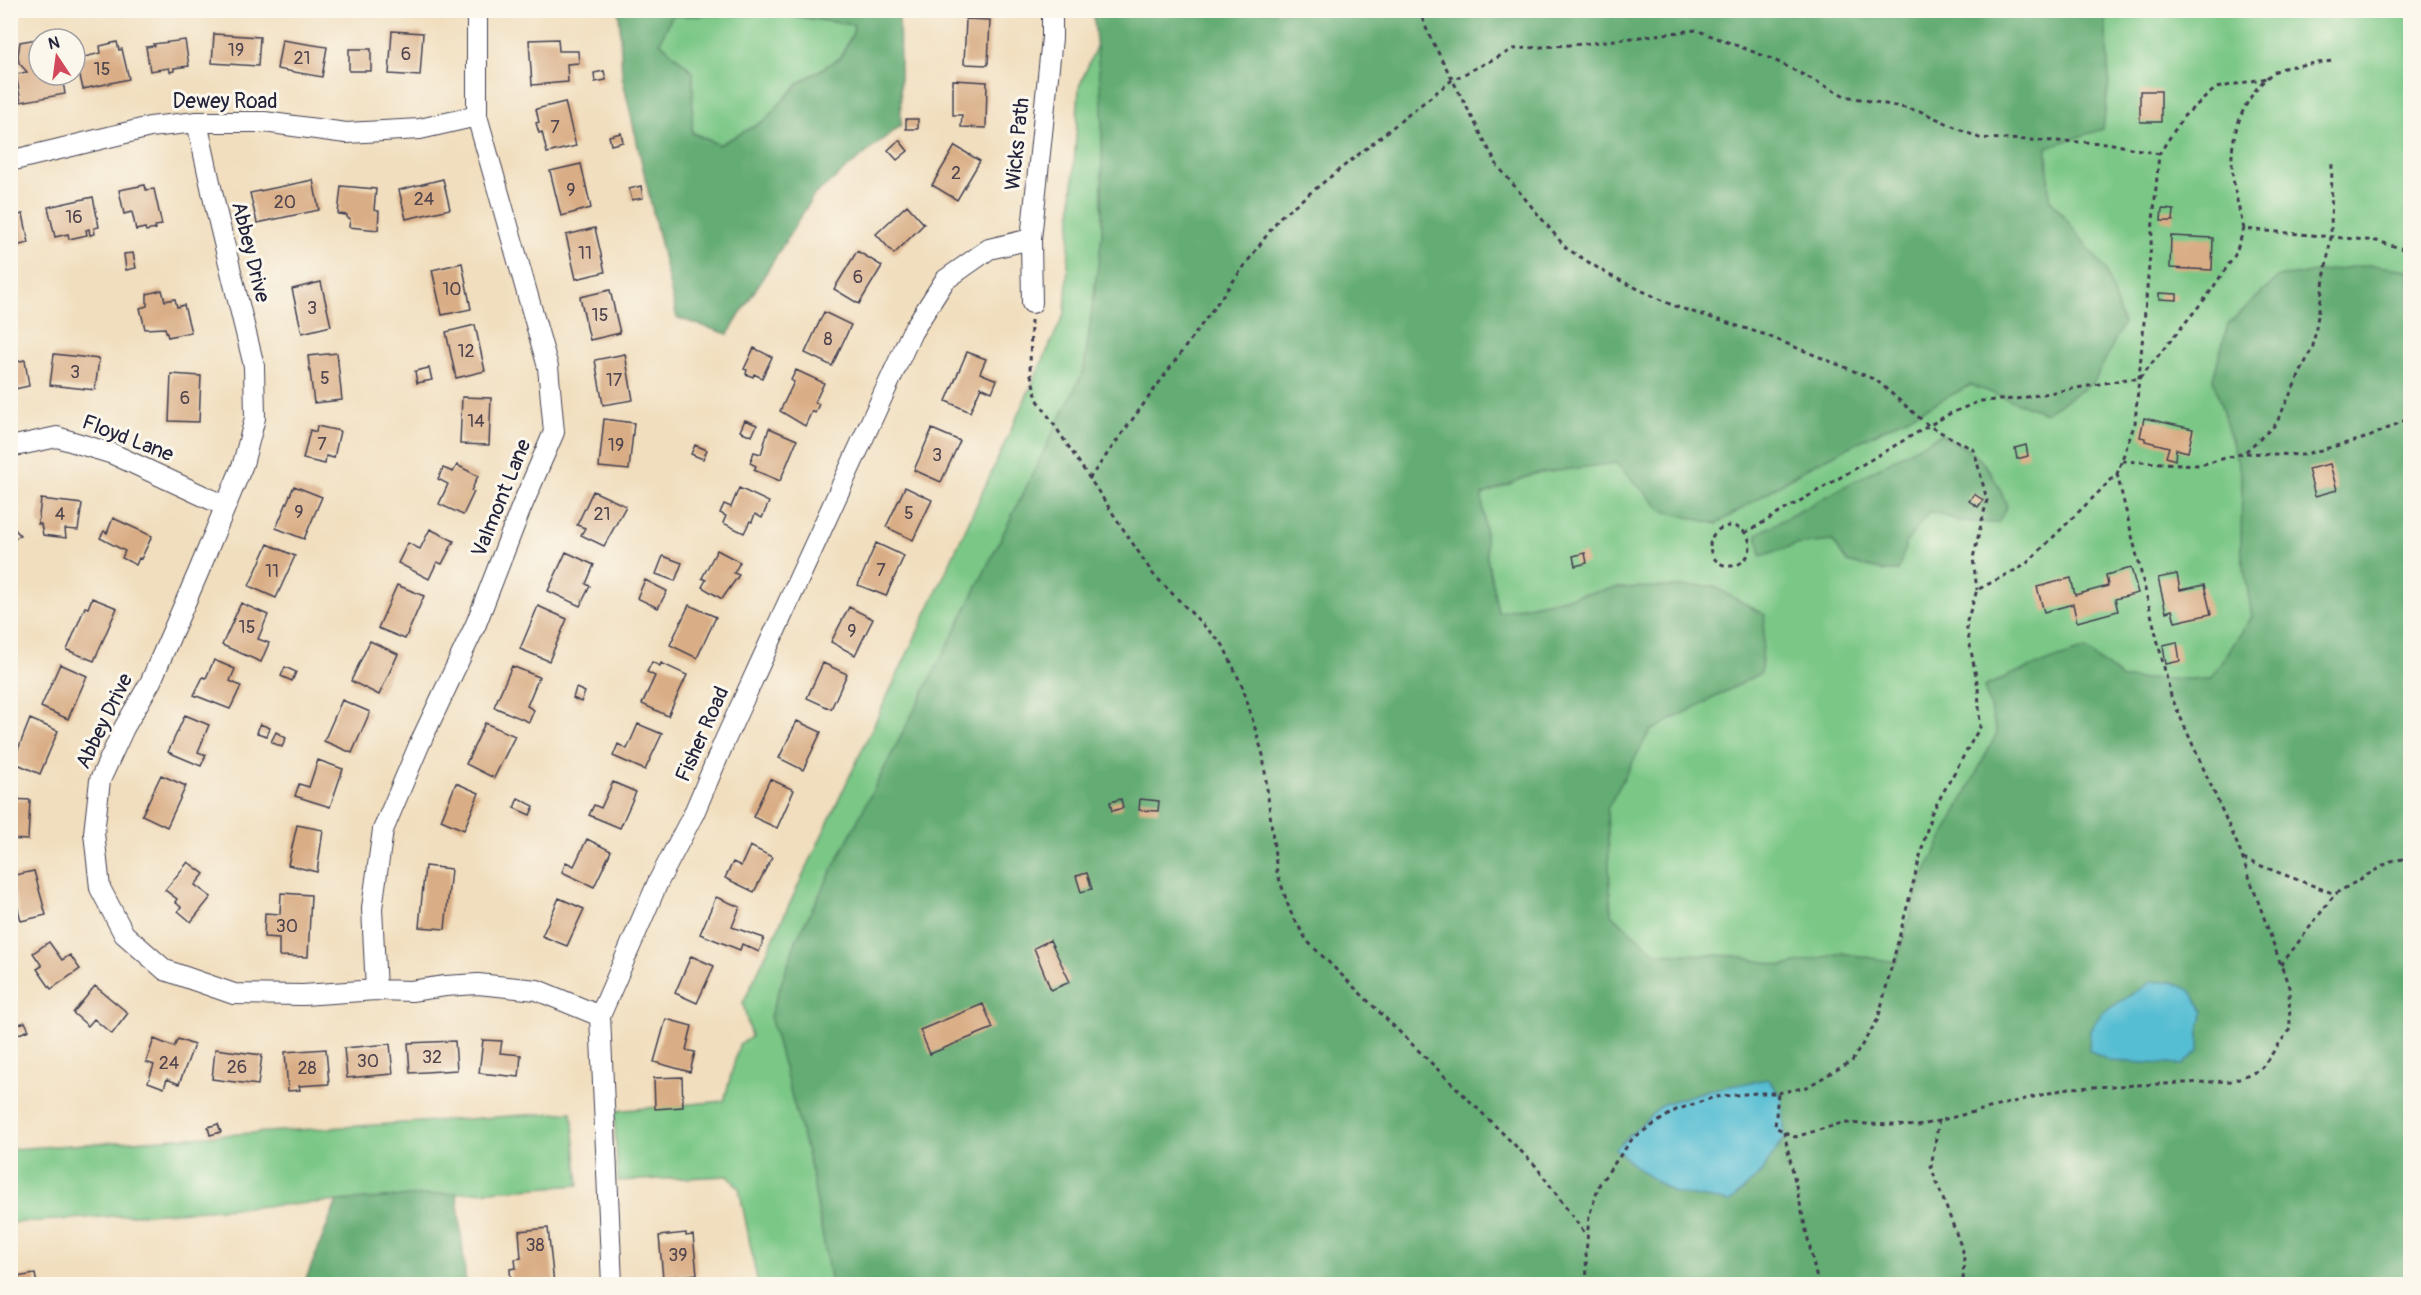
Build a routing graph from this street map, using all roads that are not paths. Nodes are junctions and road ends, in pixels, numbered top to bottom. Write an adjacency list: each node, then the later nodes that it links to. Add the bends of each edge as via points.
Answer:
1 (477, 10): 3 (street, Valmont Lane)
2 (1052, 10): 6 (street, Wicks Path)
3 (477, 116): 4 (street, Dewey Road, via 420,129 346,133 264,122); 10 (street, Valmont Lane, via 548,367 554,432 476,624 383,830 372,908)
4 (197, 122): 5 (street, Dewey Road, via 150,127); 9 (street, Abbey Drive, via 254,366 255,418 243,464)
5 (10, 161)
6 (1031, 239): 7 (street, Wicks Path); 11 (street, Fisher Road, via 989,249 945,280 912,332)
7 (1032, 303)
8 (10, 447): 9 (street, Floyd Lane, via 57,437 113,454)
9 (225, 506): 10 (street, Abbey Drive, via 151,681 100,780 94,833 100,888 124,934 165,970 234,994)
10 (376, 990): 11 (street, Abbey Drive, via 411,992 478,984 537,990)
11 (600, 1016): 12 (street, Fisher Road)
12 (612, 1284)

